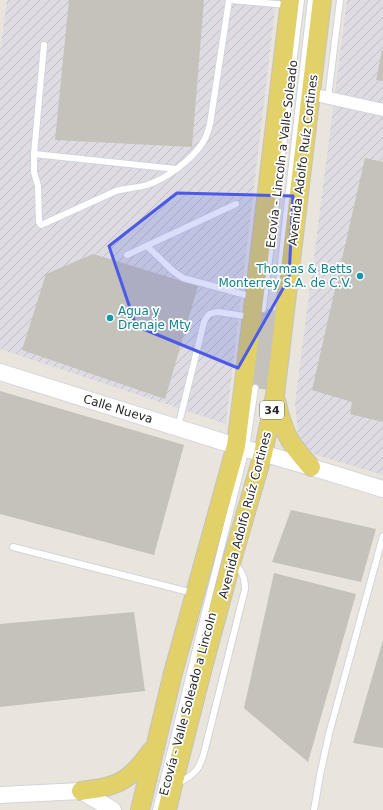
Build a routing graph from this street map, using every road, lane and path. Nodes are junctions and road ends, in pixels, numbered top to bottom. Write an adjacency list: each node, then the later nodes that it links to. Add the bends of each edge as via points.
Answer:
1 (230, 0): 5 (lane); 10 (lane, via 210,124 204,142)
2 (311, 0): 14 (lane)
3 (322, 0): 7 (main road, Avenida Adolfo Ruíz Cortines / 34)
4 (340, 0): 7 (lane)
5 (293, 2): 15 (main road, Avenida Adolfo Ruíz Cortines / 34)
6 (44, 45): 9 (lane)
7 (319, 96): 8 (street); 18 (main road, Avenida Adolfo Ruíz Cortines / 34)
8 (383, 110)
9 (34, 154): 10 (lane); 10 (lane, via 41,225 124,188 146,186)
10 (176, 169)
11 (236, 204): 12 (lane)
12 (147, 246): 13 (lane); 15 (lane, via 183,278)
13 (127, 255)
14 (279, 287)
15 (257, 308): 19 (lane, via 213,312 208,315 204,322); 20 (main road, Avenida Adolfo Ruíz Cortines / 34)
16 (0, 372): 19 (street, Calle Nueva)
17 (255, 388): 20 (lane)
18 (275, 395): 20 (main road, Avenida Adolfo Ruíz Cortines / 34); 21 (main road, via 278,413 291,442)
19 (178, 427): 20 (street, Calle Nueva)
20 (252, 450): 21 (street, Calle Nueva); 25 (main road, Avenida Adolfo Ruíz Cortines / 34); 26 (main road, Avenida Adolfo Ruíz Cortines / 34); 32 (lane)
21 (311, 467): 22 (street, Calle Nueva)
22 (383, 489)
23 (383, 536): 35 (lane, via 329,734)
24 (13, 547): 26 (lane)
25 (231, 554): 33 (lane, Ecovía - Valle Soleado a Lincoln, via 181,725); 34 (main road, Avenida Adolfo Ruíz Cortines / 34)
26 (195, 593): 27 (main road, Avenida Adolfo Ruíz Cortines / 34)
27 (155, 746): 28 (main road, via 139,767 124,779 112,785); 31 (main road, Avenida Adolfo Ruíz Cortines / 34)
28 (81, 791): 29 (street); 30 (street)
29 (0, 795)
30 (113, 810)
31 (140, 810)
32 (156, 810)
33 (160, 810)
34 (167, 810)
35 (314, 810)

